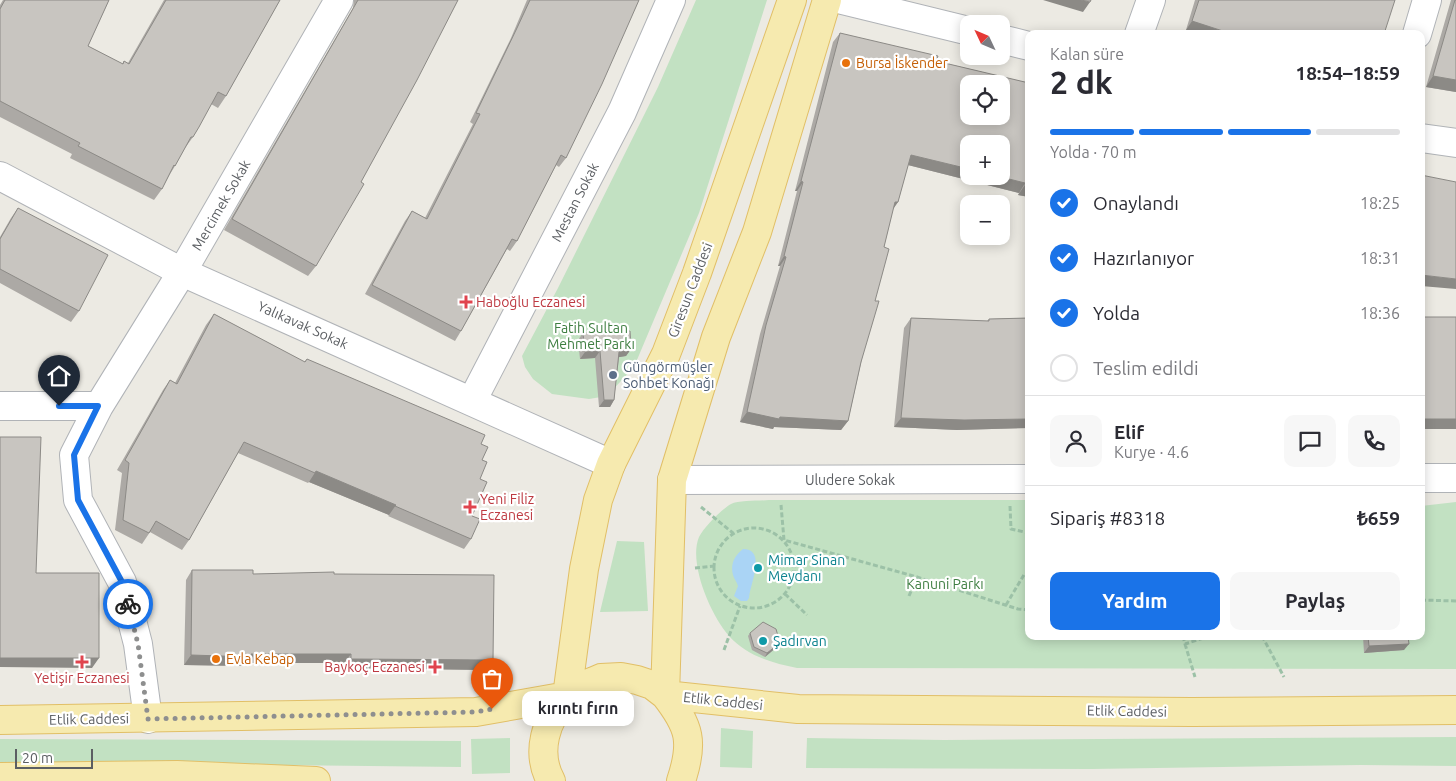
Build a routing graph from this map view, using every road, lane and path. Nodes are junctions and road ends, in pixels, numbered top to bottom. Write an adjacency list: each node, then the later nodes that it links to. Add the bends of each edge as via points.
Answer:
1 (339, 0): 16 (street, Mercimek Sokak)
2 (672, 0): 17 (street, Mestan Sokak, via 622,112)
3 (792, 0): 20 (main road, Giresun Caddesi, via 698,273 666,354)
4 (827, 0): 24 (main road, via 757,232 716,337)
5 (842, 0): 8 (street)
6 (1151, 0): 9 (street)
7 (1427, 0): 10 (street)
8 (960, 29)
9 (1140, 30)
10 (1417, 30)
11 (1010, 41): 12 (street)
12 (1025, 45)
13 (1425, 139): 14 (street)
14 (1456, 143)
15 (0, 176): 16 (street, Yalıkavak Sokak)
16 (182, 272): 17 (street, Yalıkavak Sokak); 19 (street, Mercimek Sokak)
17 (472, 401): 20 (street, Yalıkavak Sokak)
18 (0, 406): 19 (street)
19 (98, 406): 53 (street, Mercimek Sokak, via 74,455 78,500 122,582 138,644)
20 (611, 464): 51 (main road, Giresun Caddesi, via 598,500 584,569)
21 (1425, 478): 22 (street)
22 (1456, 478)
23 (1025, 479): 24 (street, Uludere Sokak)
24 (672, 480): 50 (main road)
25 (781, 500): 30 (path)
26 (1010, 500): 28 (path, via 1011,529)
27 (699, 506): 29 (path)
28 (1025, 532)
29 (733, 533): 30 (path, via 755,527 776,533); 31 (path, via 723,542)
30 (784, 540): 34 (path); 35 (path, via 791,550 794,567 791,584)
31 (714, 566): 32 (path); 40 (path, via 720,590)
32 (687, 568)
33 (1025, 573): 39 (path)
34 (917, 577): 36 (path); 39 (path)
35 (785, 594): 40 (path, via 764,607); 42 (path)
36 (909, 596)
37 (1425, 600): 38 (path)
38 (1456, 601)
39 (1006, 605): 41 (path)
40 (740, 606): 47 (path)
41 (1025, 609)
42 (806, 615)
43 (1184, 640): 46 (path)
44 (1198, 640): 46 (path)
45 (1264, 640): 49 (path)
46 (1185, 644): 48 (path)
47 (724, 650)
48 (1195, 677)
49 (1284, 677)
50 (665, 695): 51 (main road, Etlik Caddesi, via 652,685 621,677 601,678); 52 (main road, Etlik Caddesi, via 798,709); 59 (main road, via 680,714 686,730 688,761)
51 (567, 696): 53 (main road, Etlik Caddesi, via 476,712); 58 (main road, via 547,727 543,765)
52 (1456, 710)
53 (148, 719): 54 (main road, Etlik Caddesi)
54 (0, 720)
55 (0, 777): 56 (main road)
56 (177, 778): 57 (main road)
57 (316, 781)
58 (551, 781)
59 (681, 781)

